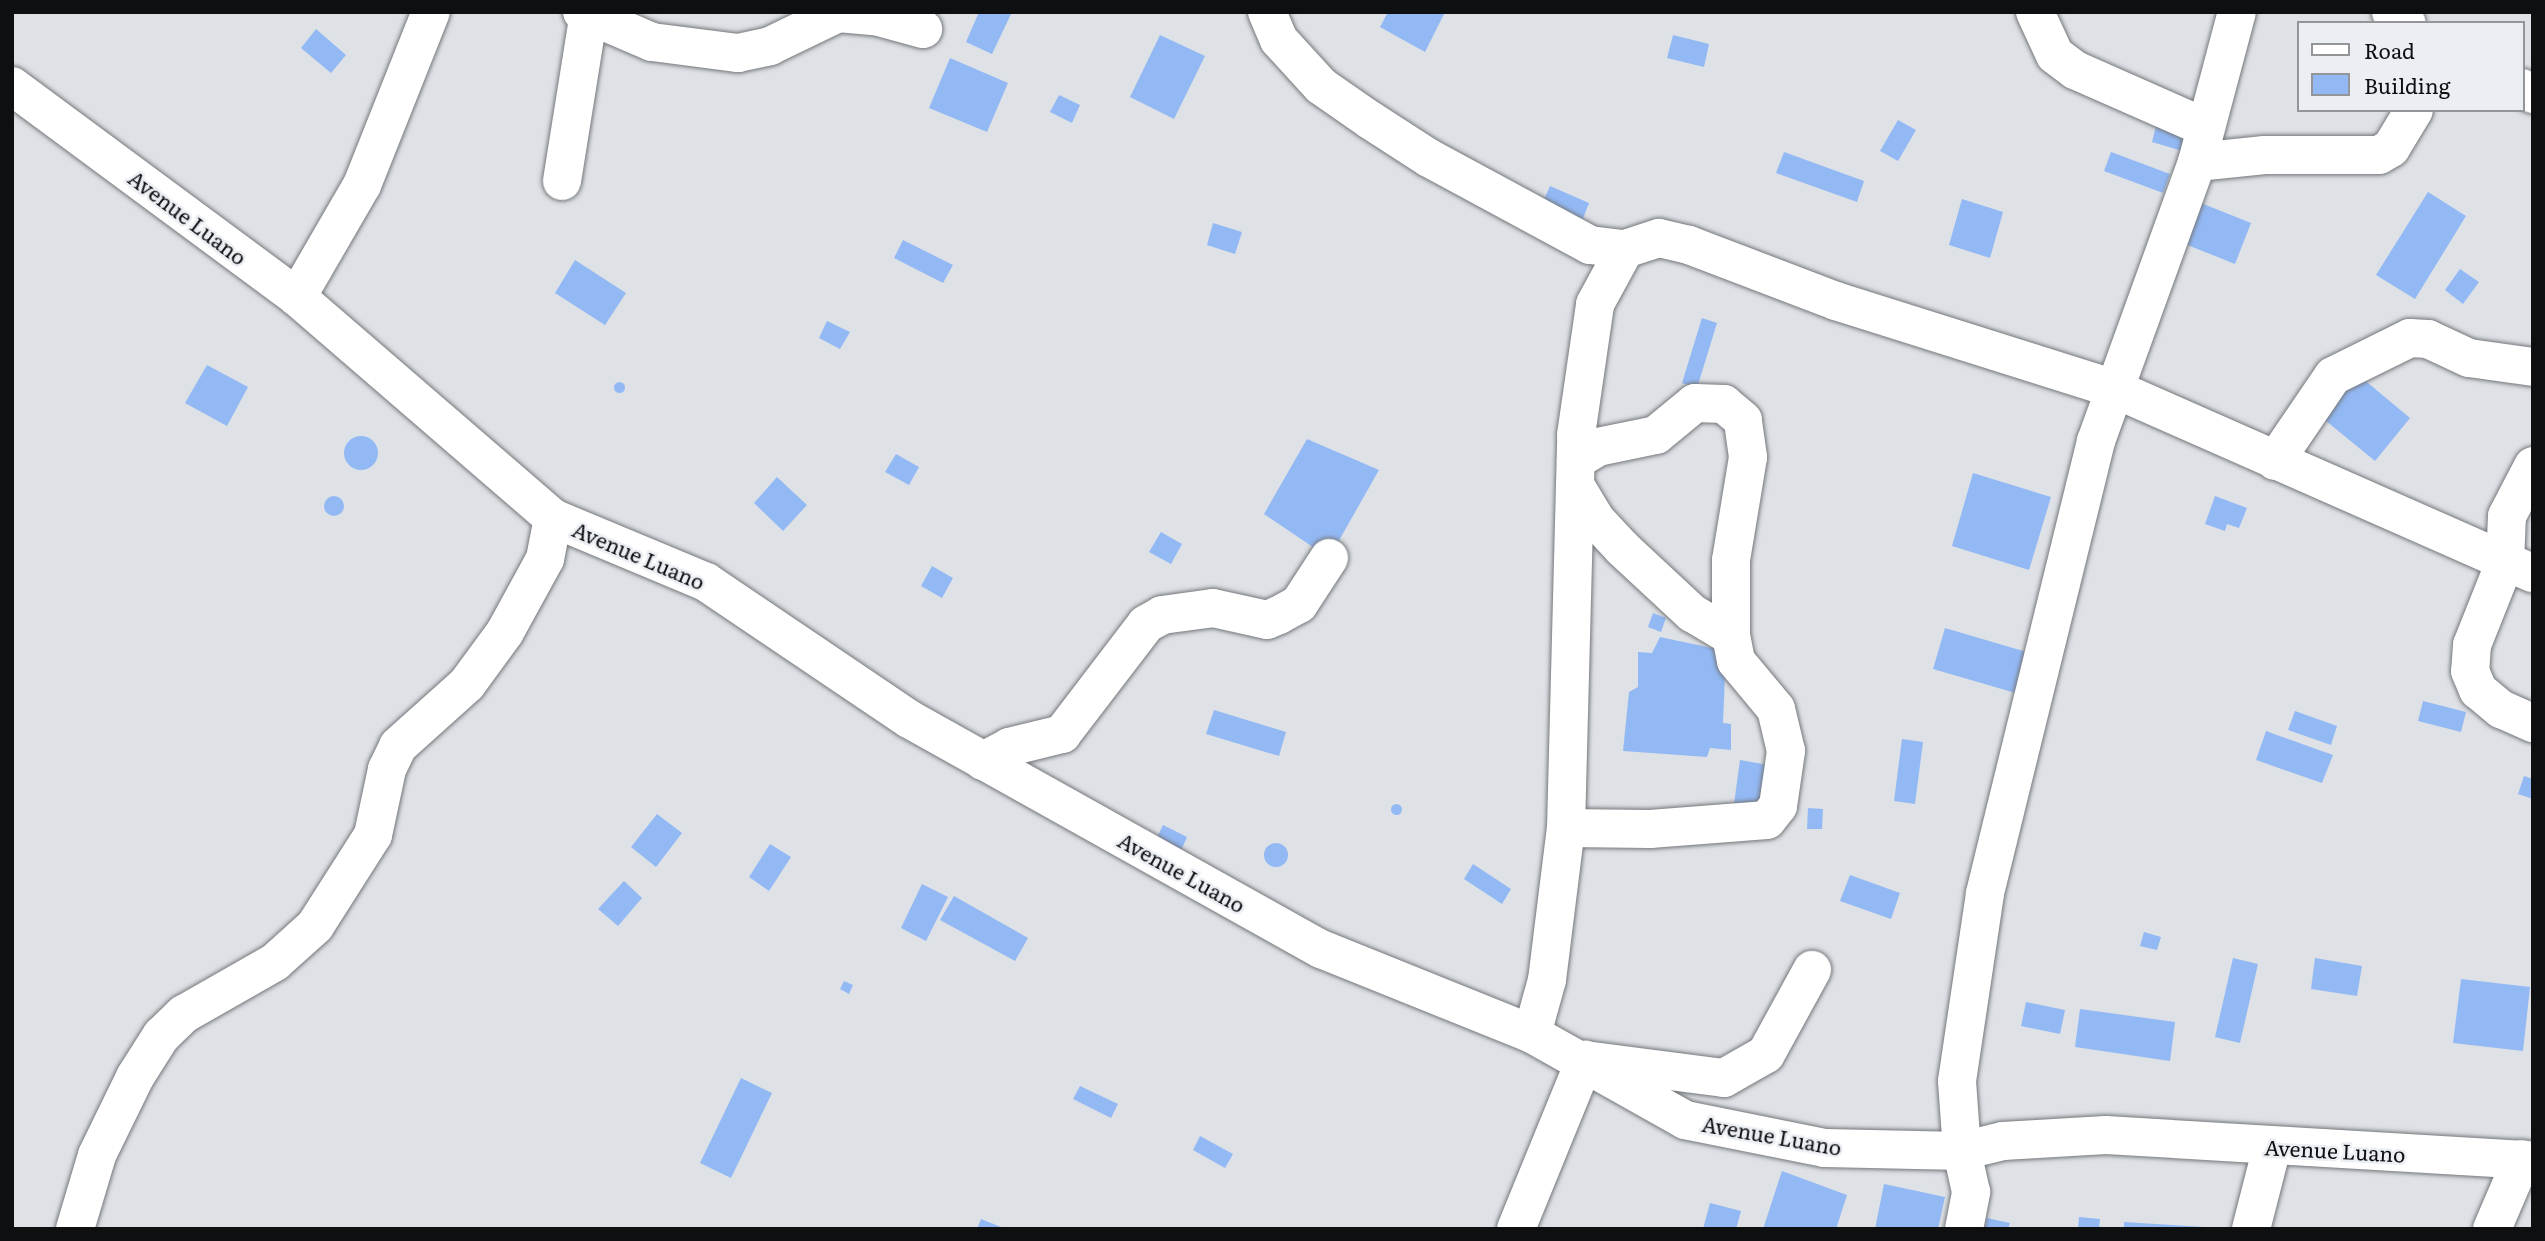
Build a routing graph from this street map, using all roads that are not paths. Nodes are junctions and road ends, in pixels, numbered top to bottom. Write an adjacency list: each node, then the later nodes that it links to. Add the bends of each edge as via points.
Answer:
1 (431, 12): 12 (street, via 362,185)
2 (1267, 12): 11 (street, via 1279,40 1321,86 1370,120 1429,158 1590,245)
3 (2035, 12): 9 (street, via 2055,55)
4 (2237, 12): 9 (street)
5 (586, 13): 6 (street, via 652,42 738,53 770,46 838,13 875,16); 10 (street)
6 (923, 29)
7 (12, 86): 12 (street, Avenue Luano)
8 (2413, 112): 9 (street, via 2391,148 2379,155 2265,155)
9 (2201, 144): 14 (street)
10 (562, 181)
11 (1625, 249): 14 (street, via 1659,238 1689,245 1836,301); 17 (street, via 1595,304)
12 (297, 297): 18 (street, Avenue Luano)
13 (2533, 367): 15 (street, via 2469,358 2428,339 2410,338 2333,376)
14 (2115, 389): 15 (street); 29 (street, via 2096,441 2062,570 1984,892 1958,1081)
15 (2275, 461): 20 (street)
16 (2533, 466): 20 (street, via 2507,516)
17 (1576, 472): 21 (street, via 1596,520 1692,613); 21 (street, via 1598,447 1656,435 1695,403 1724,404 1736,410 1749,438 1731,559); 24 (street)
18 (553, 518): 23 (street, Avenue Luano, via 706,582 909,719); 31 (street, via 545,559 505,632 467,684 398,746 387,769 373,835 315,926 275,962 184,1014 161,1036 97,1155)
19 (1329, 558): 23 (street, via 1299,604 1267,620 1213,608 1162,615 1146,624 1062,734 1009,747)
20 (2519, 568): 22 (street, via 2472,645 2470,671 2478,690 2501,709)
21 (1731, 636): 24 (street, via 1736,661 1776,709 1782,728 1786,751 1774,815 1754,823)
22 (2533, 723)
23 (983, 761): 26 (street, Avenue Luano, via 1321,949)
24 (1566, 828): 26 (street, via 1547,980)
25 (1812, 970): 27 (street, via 1775,1043 1732,1075 1713,1079)
26 (1532, 1034): 27 (street, Avenue Luano)
27 (1585, 1060): 29 (street, Avenue Luano, via 1634,1095 1685,1120 1825,1149); 32 (street)
28 (2272, 1147): 29 (street, Avenue Luano, via 2106,1135 2003,1141); 30 (street, Avenue Luano); 34 (street)
29 (1962, 1152): 33 (street, via 1971,1192)
30 (2528, 1160): 35 (street)
31 (75, 1229)
32 (1516, 1229)
33 (1964, 1229)
34 (2251, 1229)
35 (2492, 1229)

